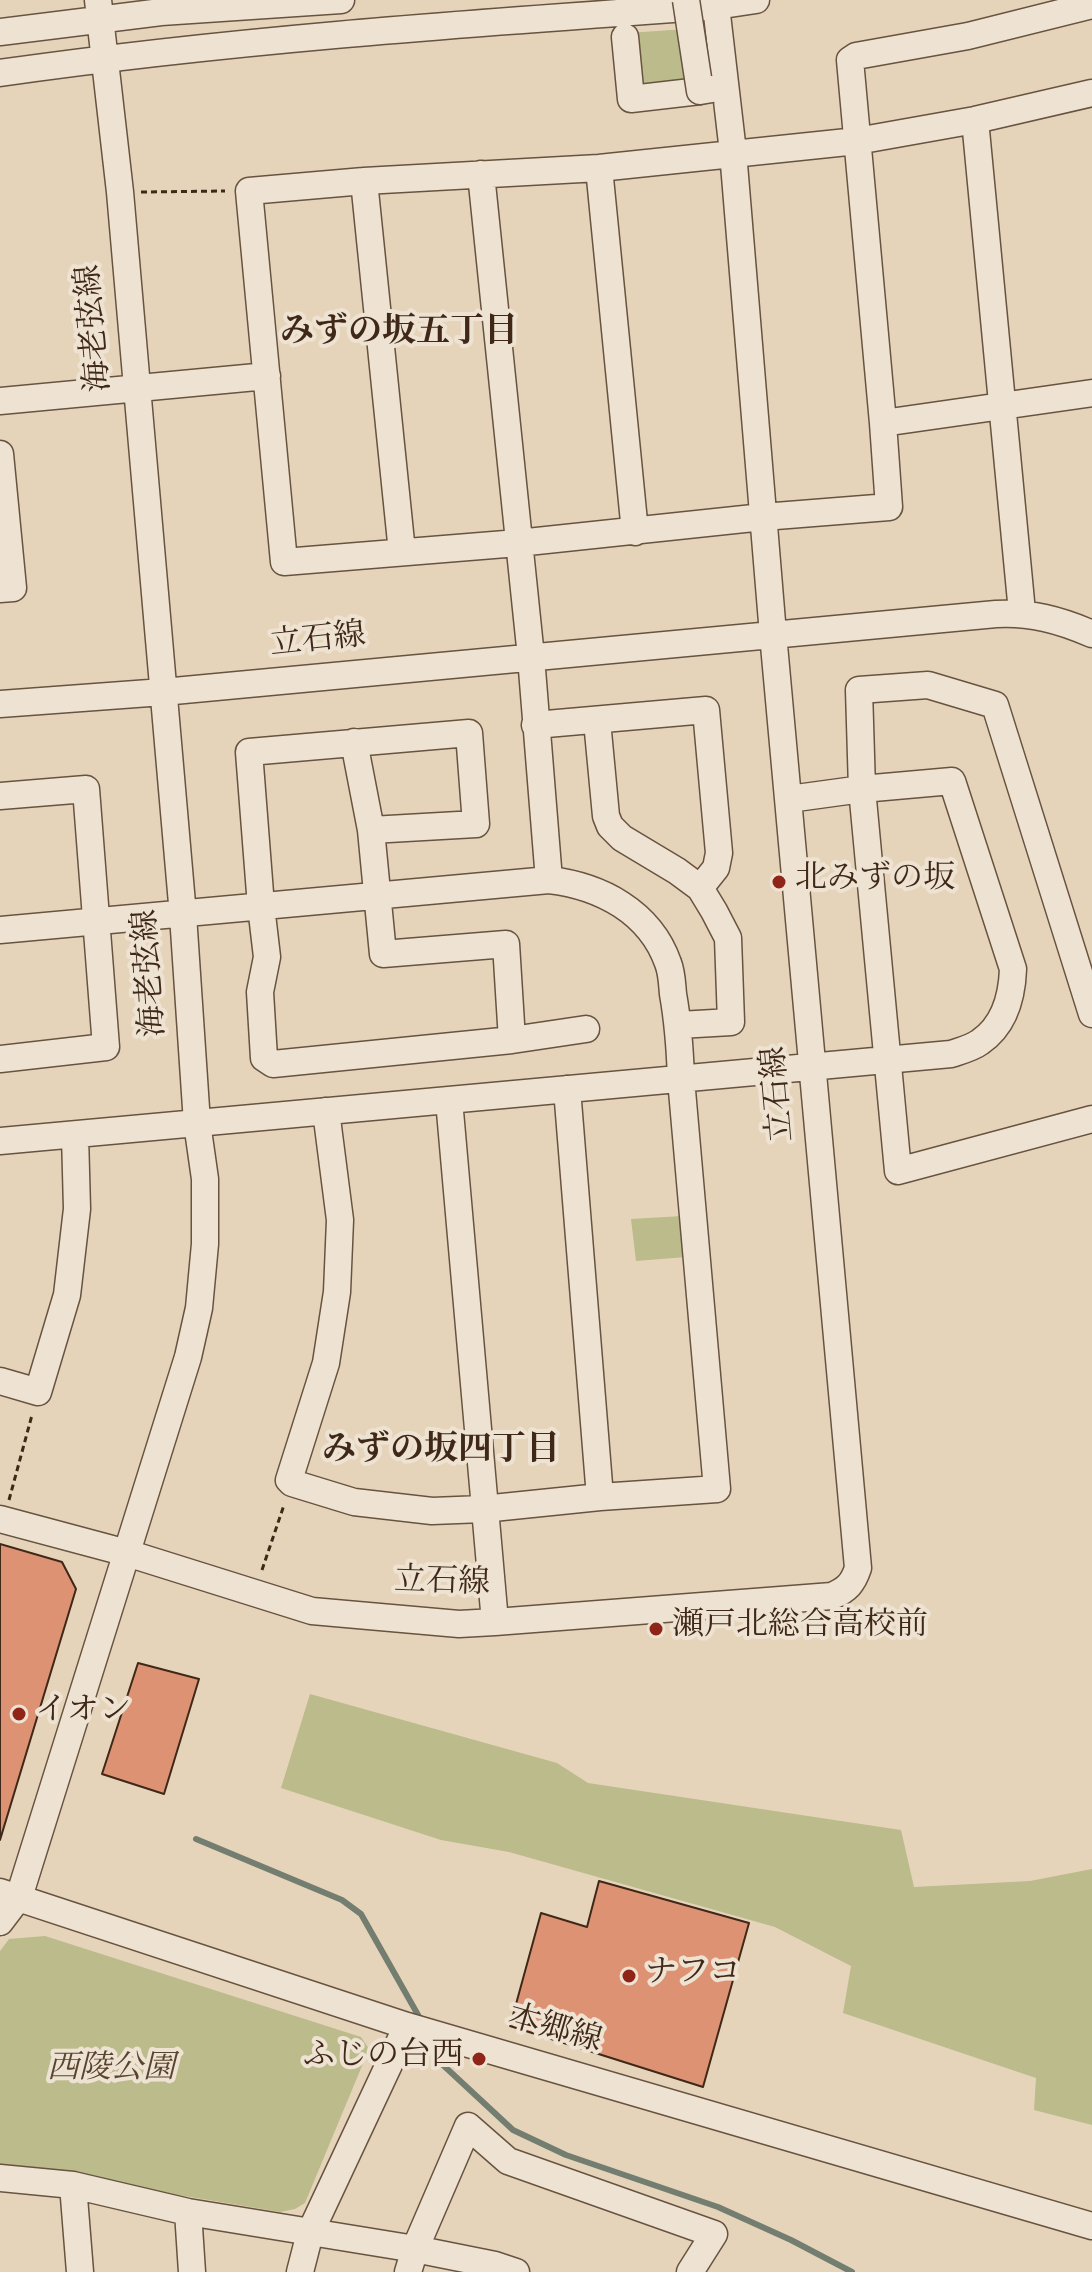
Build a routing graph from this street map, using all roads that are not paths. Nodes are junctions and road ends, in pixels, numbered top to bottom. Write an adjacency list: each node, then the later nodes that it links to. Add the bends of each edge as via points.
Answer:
1 (341, 0): 6 (street, via 161,12)
2 (686, 0): 8 (street, bridge, via 706,90 631,99)
3 (756, 0): 5 (street)
4 (1092, 5): 13 (street, via 968,36 856,56 850,60)
5 (716, 6): 9 (street); 14 (street)
6 (98, 10): 7 (street); 9 (street, 海老弦線)
7 (0, 32)
8 (625, 37)
9 (103, 58): 10 (street); 19 (street, 海老弦線)
10 (0, 73)
11 (1092, 93): 12 (street)
12 (975, 120): 13 (street); 22 (street)
13 (857, 141): 14 (street); 23 (street)
14 (733, 152): 15 (street); 25 (street)
15 (599, 168): 16 (street); 26 (street)
16 (481, 174): 17 (street); 27 (street)
17 (364, 181): 18 (street, via 249,191); 28 (street)
18 (267, 376): 19 (street); 28 (street, via 284,562)
19 (137, 388): 21 (street); 34 (street, 海老弦線)
20 (1092, 393): 22 (street)
21 (0, 401)
22 (1001, 406): 23 (street); 30 (street)
23 (883, 423): 25 (street, via 889,507)
24 (0, 454): 29 (street, via 13,588)
25 (763, 517): 26 (street); 31 (street)
26 (635, 532): 27 (street)
27 (518, 543): 28 (street); 33 (street)
28 (402, 552)
29 (0, 589)
30 (1022, 612): 31 (street); 32 (street)
31 (773, 634): 33 (street, 立石線); 41 (street, 立石線)
32 (1092, 634)
33 (531, 657): 34 (street, 立石線); 37 (street)
34 (163, 692): 35 (street, 立石線); 47 (street, 海老弦線)
35 (0, 704)
36 (597, 721): 37 (street); 44 (street, via 610,826); 44 (street, via 706,710 719,853 716,868)
37 (535, 725): 43 (street)
38 (354, 742): 42 (street); 42 (street, via 469,733 476,824); 46 (street, via 249,752)
39 (862, 789): 41 (street); 50 (street, via 859,690 928,685 995,705); 55 (street); 55 (street, via 952,781 1013,969 1013,993 1001,1021 980,1042 951,1054)
40 (0, 796): 48 (street, via 86,789)
41 (789, 799): 56 (street, 立石線)
42 (371, 830): 45 (street)
43 (549, 880): 45 (street); 51 (street, via 611,897 641,919 669,964)
44 (700, 888): 51 (street, via 728,938 731,1022)
45 (377, 895): 46 (street); 53 (street, via 383,954 389,962 506,944)
46 (261, 906): 47 (street); 53 (street, via 267,957 260,992 264,1058 273,1064)
47 (183, 915): 48 (street); 62 (street, 海老弦線)
48 (96, 921): 49 (street); 54 (street, via 106,1047)
49 (0, 930)
50 (1092, 1014)
51 (679, 1025): 57 (street)
52 (586, 1029): 53 (street)
53 (512, 1040)
54 (0, 1059)
55 (889, 1060): 56 (street); 61 (street, via 898,1171)
56 (812, 1068): 57 (street); 70 (street, 立石線, via 858,1568 854,1579 832,1596)
57 (681, 1079): 58 (street); 66 (street, via 717,1489)
58 (567, 1089): 59 (street); 66 (street)
59 (449, 1100): 60 (street); 67 (street)
60 (326, 1111): 62 (street); 67 (street, via 340,1220 337,1292 326,1363 289,1480 354,1502 432,1511)
61 (1092, 1119)
62 (197, 1123): 63 (street); 69 (street, 海老弦線, via 205,1179 199,1308)
63 (75, 1135): 64 (street); 65 (street, via 77,1209 67,1295 38,1392)
64 (0, 1141)
65 (0, 1381)
66 (600, 1497): 67 (street)
67 (483, 1509): 70 (street)
68 (2, 1520): 69 (street, 立石線)
69 (127, 1553): 70 (street, 立石線, via 312,1611); 71 (street, 海老弦線)
70 (495, 1622)
71 (10, 1894): 72 (street, 海老弦線); 73 (street, 本郷線)
72 (0, 1922)
73 (421, 2029): 77 (street, 本郷線); 78 (street)
74 (0, 2178): 75 (street)
75 (73, 2185): 76 (street); 80 (street)
76 (188, 2212): 78 (street); 81 (street)
77 (1092, 2226)
78 (310, 2233): 79 (street); 82 (street)
79 (411, 2260): 83 (street, via 495,2265); 84 (street, via 468,2126 508,2161 714,2234)
80 (80, 2272)
81 (192, 2272)
82 (300, 2272)
83 (516, 2272)
84 (690, 2272)

